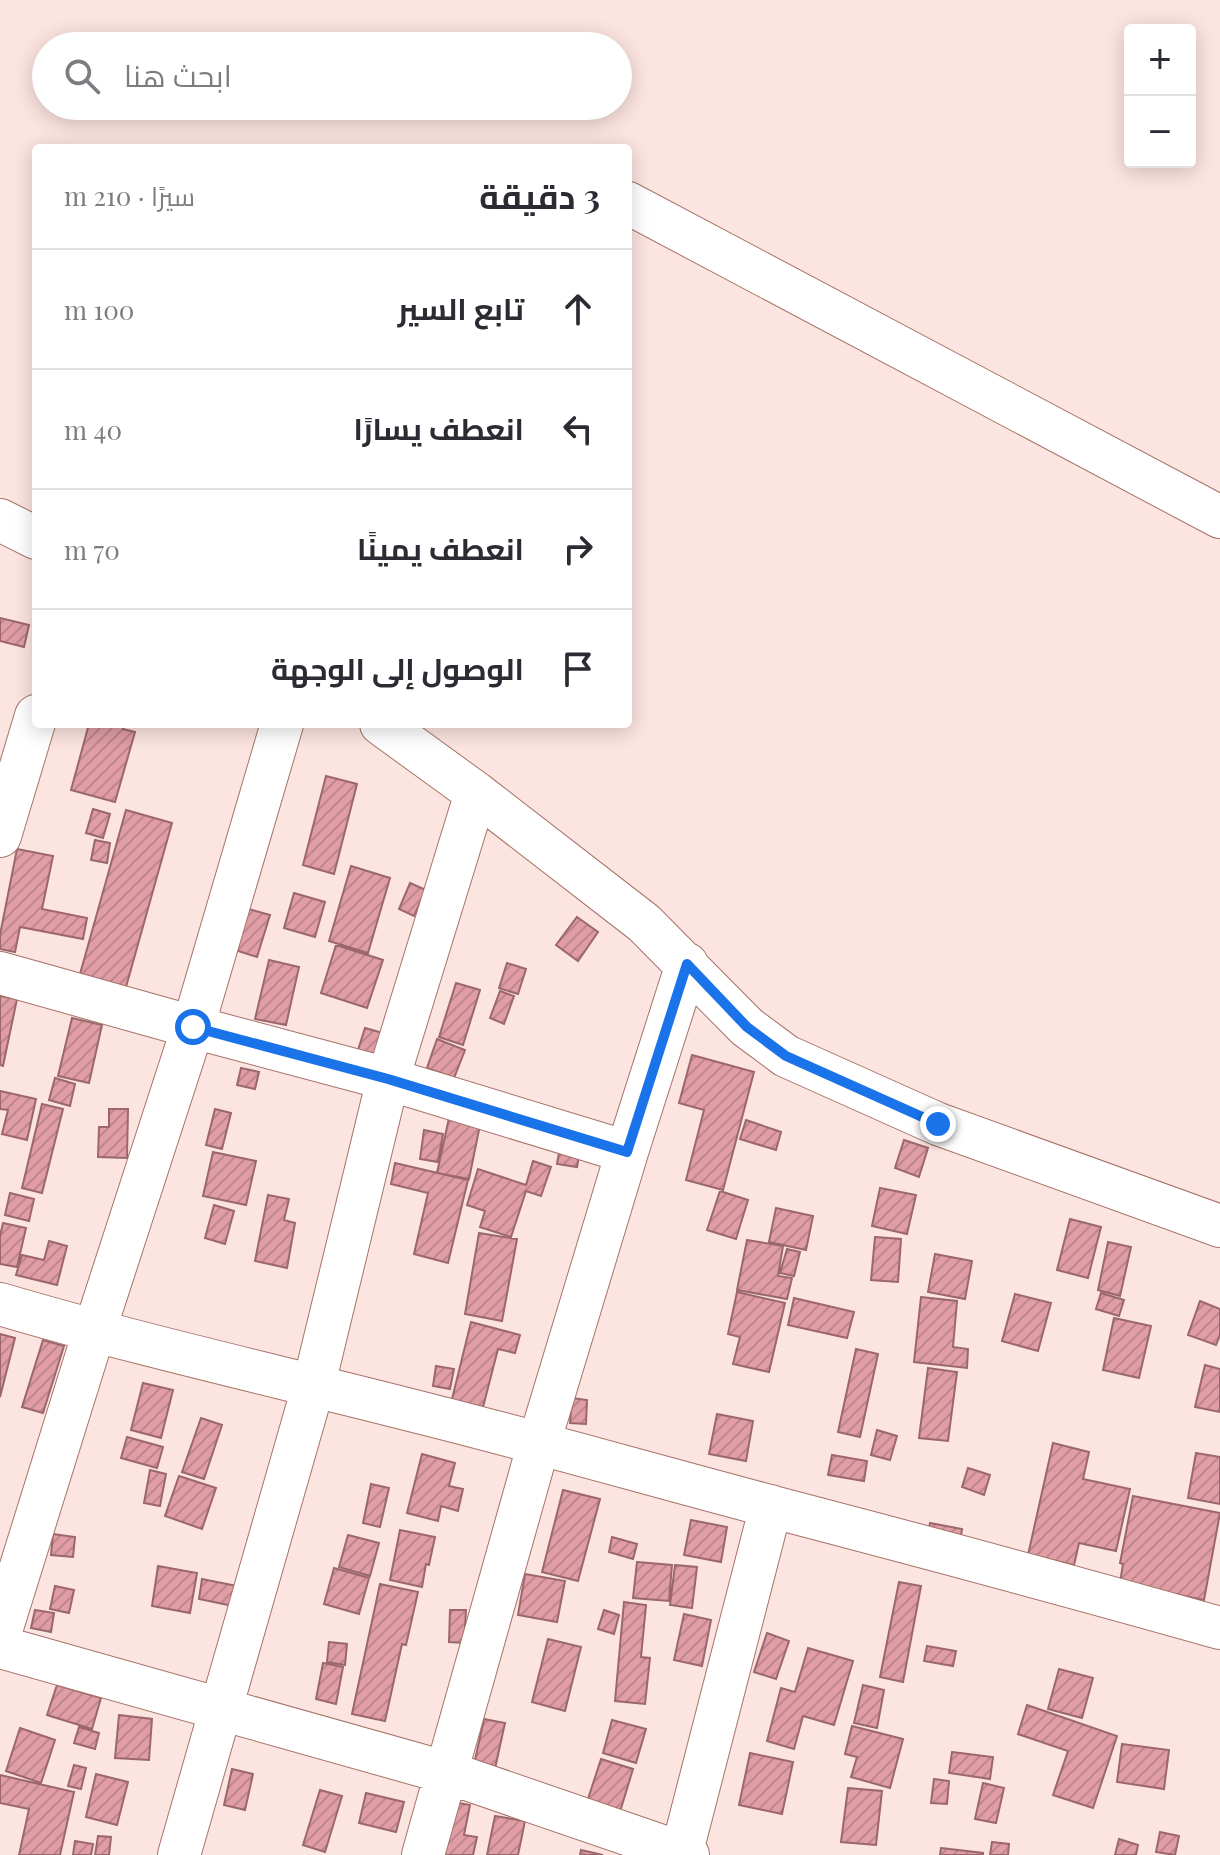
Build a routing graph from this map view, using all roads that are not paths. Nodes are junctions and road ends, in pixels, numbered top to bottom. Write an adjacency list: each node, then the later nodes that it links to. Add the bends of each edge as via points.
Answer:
1 (632, 205): 2 (street)
2 (1220, 517)
3 (0, 520): 4 (street)
4 (32, 536)
5 (32, 728): 9 (street)
6 (281, 728): 12 (street)
7 (387, 728): 8 (street)
8 (476, 793): 10 (street, via 644,923); 13 (street)
9 (0, 836)
10 (687, 964): 14 (street); 15 (street, via 747,1027 786,1056 938,1124)
11 (0, 973): 12 (street)
12 (193, 1027): 13 (street); 17 (street)
13 (388, 1079): 14 (street); 18 (street)
14 (627, 1152): 19 (street)
15 (1220, 1226)
16 (0, 1304): 17 (street)
17 (94, 1332): 18 (street); 22 (street)
18 (314, 1384): 19 (street); 24 (street)
19 (539, 1443): 20 (street); 25 (street)
20 (771, 1506): 21 (street); 26 (street)
21 (1220, 1628)
22 (0, 1634)
23 (0, 1647): 24 (street)
24 (222, 1710): 25 (street); 27 (street)
25 (447, 1773): 26 (street); 28 (street)
26 (684, 1854)
27 (179, 1855)
28 (423, 1855)

